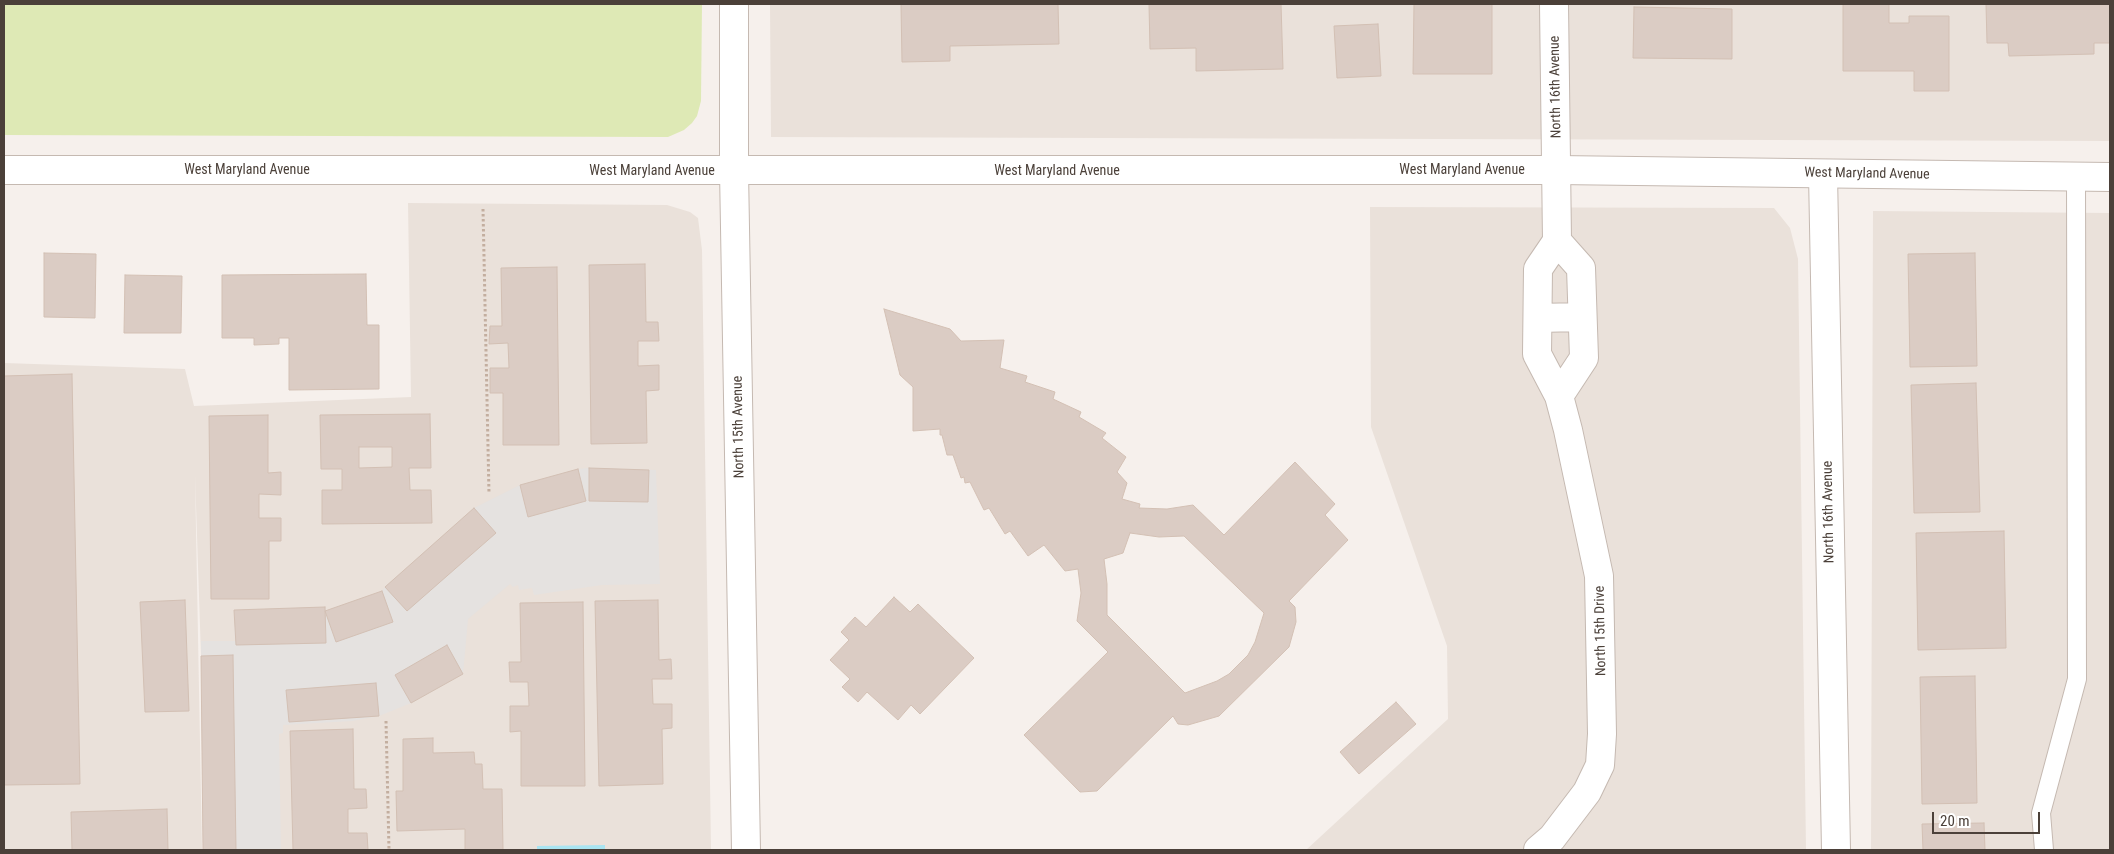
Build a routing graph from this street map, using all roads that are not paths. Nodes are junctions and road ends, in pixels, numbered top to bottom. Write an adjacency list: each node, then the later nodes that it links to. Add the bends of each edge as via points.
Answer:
1 (734, 4): 5 (street, North 15th Avenue)
2 (1554, 4): 4 (street, North 16th Avenue)
3 (4, 170): 5 (street, West Maryland Avenue)
4 (1557, 170): 5 (street, West Maryland Avenue); 6 (street, West Maryland Avenue); 9 (street)
5 (734, 171): 13 (street, North 15th Avenue)
6 (1823, 174): 8 (street, West Maryland Avenue); 15 (street, North 16th Avenue)
7 (2110, 176): 8 (street, West Maryland Avenue)
8 (2076, 177): 16 (lane, via 2077,678 2041,813)
9 (1557, 241): 10 (street, via 1581,268); 11 (street, North 15th Drive, via 1538,269)
10 (1582, 317): 11 (street); 12 (street, via 1584,358)
11 (1538, 318): 12 (street, North 15th Drive, via 1538,354)
12 (1559, 396): 14 (street, North 15th Drive, via 1600,576 1602,734 1600,765 1587,792 1552,838)
13 (746, 850)
14 (1538, 850)
15 (1836, 850)
16 (2044, 850)

